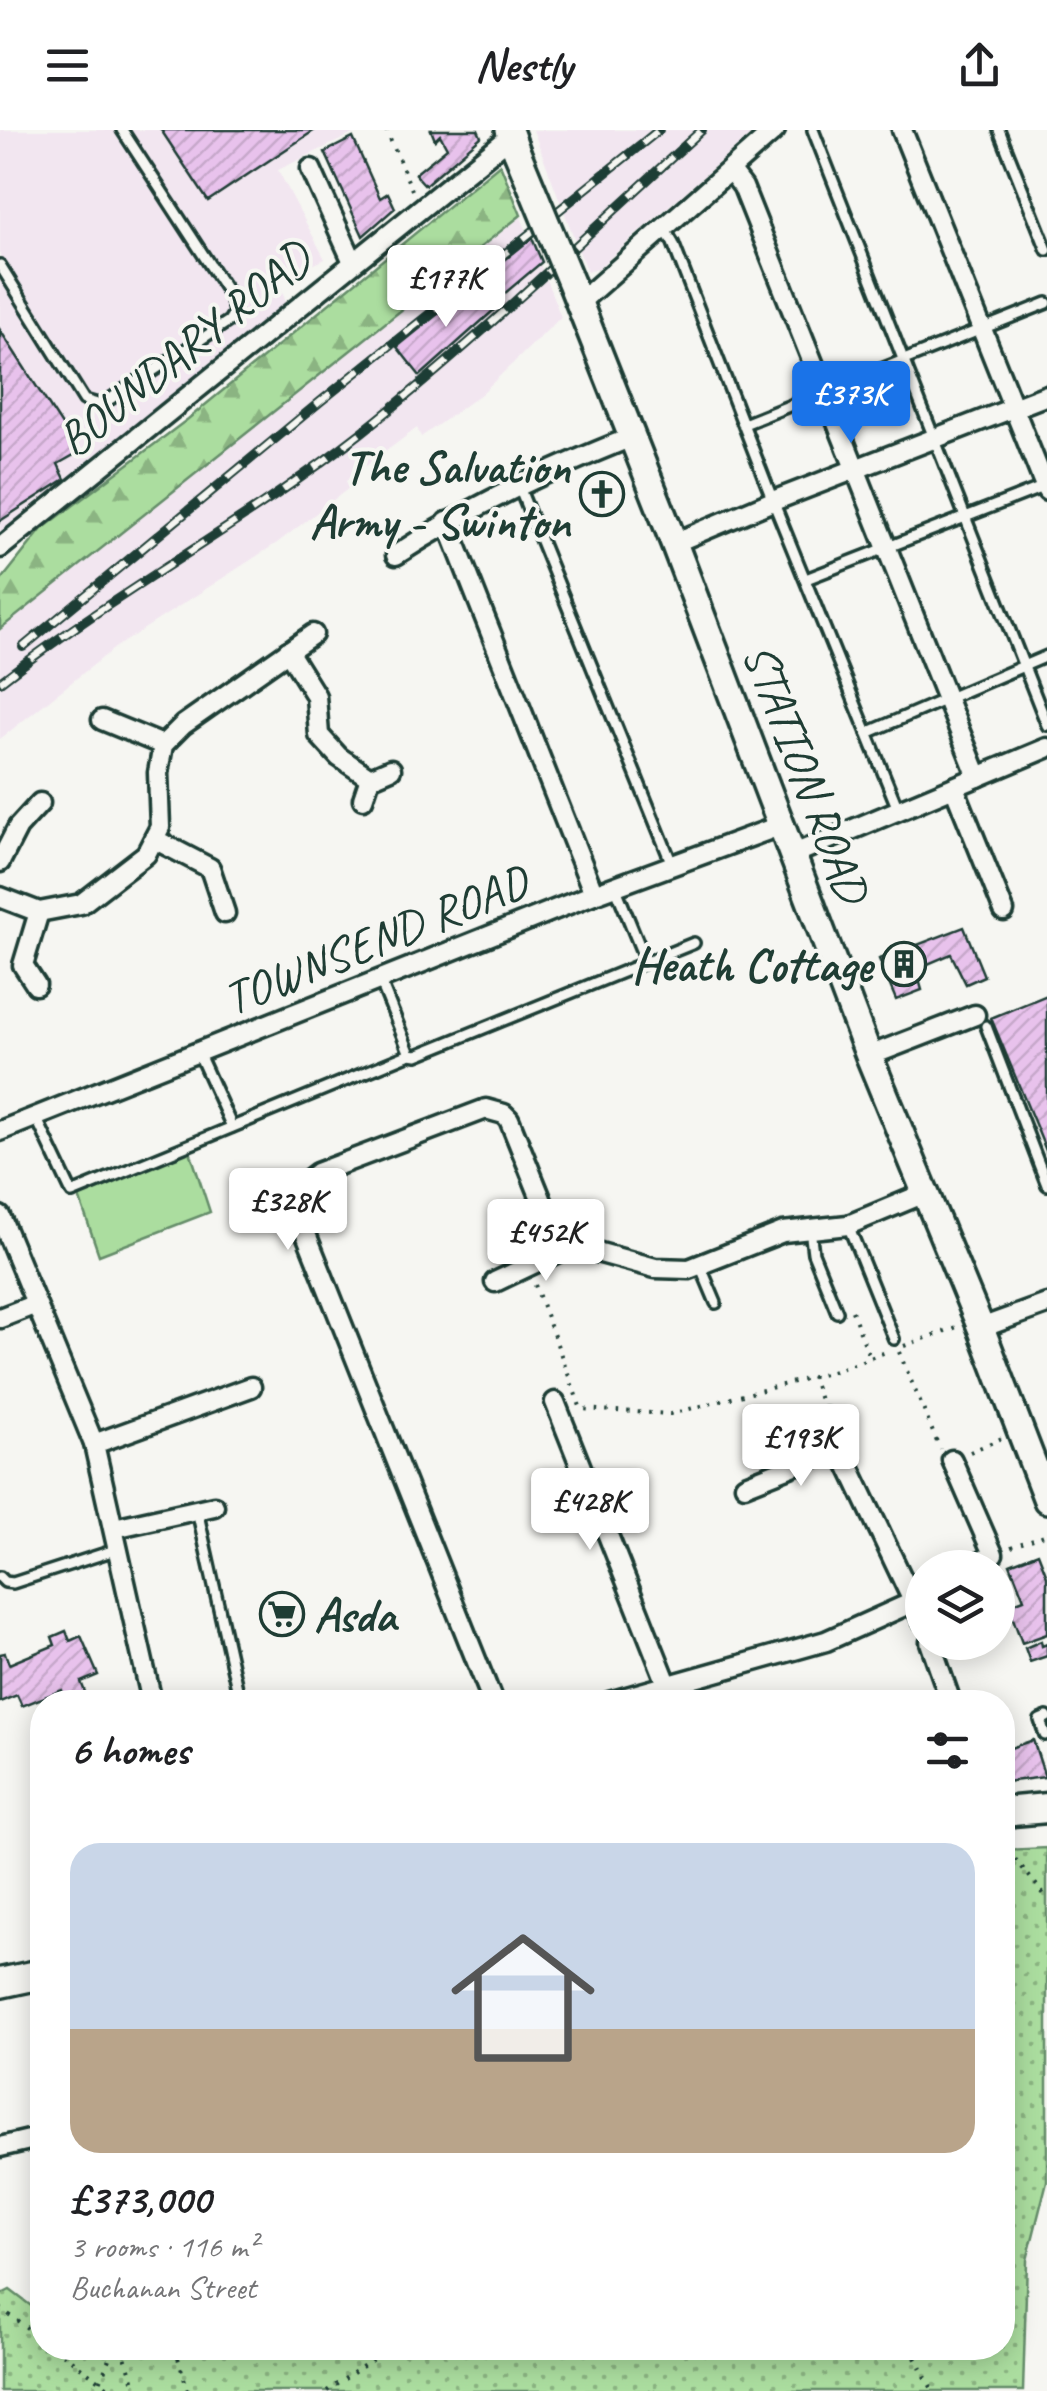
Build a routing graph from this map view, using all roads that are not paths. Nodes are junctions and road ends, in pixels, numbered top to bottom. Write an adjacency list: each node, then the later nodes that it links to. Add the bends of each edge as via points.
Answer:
1 (122, 130): 12 (lane, via 232,299 229,321 101,406 84,400)
2 (775, 130): 8 (street)
3 (813, 130): 16 (lane)
4 (902, 130): 15 (street)
5 (999, 130): 10 (lane)
6 (512, 139): 11 (street, BOUNDARY ROAD); 13 (main road, STATION ROAD, bridge)
7 (311, 169): 11 (street)
8 (730, 170): 9 (street); 17 (street, via 743,187)
9 (663, 227): 13 (street); 20 (lane)
10 (1047, 250)
11 (352, 262): 31 (street, BOUNDARY ROAD)
12 (0, 265)
13 (576, 293): 21 (main road, STATION ROAD)
14 (1047, 304): 15 (lane)
15 (982, 329): 16 (lane); 19 (street)
16 (904, 360): 17 (lane); 22 (lane)
17 (824, 392): 20 (lane); 23 (street)
18 (1047, 396): 19 (street)
19 (1014, 408): 22 (street); 25 (street)
20 (744, 424): 26 (lane)
21 (632, 436): 24 (street); 29 (main road, STATION ROAD)
22 (935, 440): 23 (street); 27 (lane)
23 (856, 470): 26 (street); 30 (street)
24 (518, 485): 28 (street); 55 (lane)
25 (1046, 488): 27 (lane)
26 (773, 501): 29 (street); 33 (lane)
27 (965, 517): 30 (lane); 37 (lane)
28 (446, 522): 32 (street); 57 (street)
29 (674, 543): 51 (main road, STATION ROAD)
30 (885, 547): 33 (lane); 38 (street)
31 (0, 548)
32 (396, 556)
33 (806, 579): 41 (lane)
34 (313, 634): 35 (street)
35 (288, 651): 42 (street); 46 (street, via 316,696 320,735)
36 (1047, 656): 37 (lane)
37 (1024, 666): 38 (lane); 40 (lane)
38 (946, 700): 41 (lane); 45 (street)
39 (102, 720): 42 (street)
40 (1047, 725)
41 (867, 732): 50 (lane)
42 (163, 744): 52 (street)
43 (1047, 748): 45 (street)
44 (391, 769): 46 (street)
45 (978, 777): 47 (street)
46 (370, 778): 48 (street)
47 (954, 786): 50 (street); 59 (street)
48 (363, 799)
49 (40, 803): 54 (street)
50 (898, 810): 53 (street)
51 (782, 826): 53 (main road, STATION ROAD); 55 (street, TOWNSEND ROAD)
52 (154, 840): 60 (street, via 146,854 81,904); 61 (street, via 210,868)
53 (794, 854): 69 (main road, STATION ROAD)
54 (0, 862)
55 (672, 864): 56 (street, TOWNSEND ROAD)
56 (615, 886): 57 (street, TOWNSEND ROAD); 63 (lane)
57 (594, 894): 64 (street, TOWNSEND ROAD)
58 (0, 898): 60 (street)
59 (1004, 911)
60 (38, 912): 65 (street, via 22,965)
61 (225, 913)
62 (694, 942): 63 (lane)
63 (646, 962): 68 (lane)
64 (380, 980): 67 (street, TOWNSEND ROAD); 68 (lane)
65 (36, 985)
66 (980, 1020): 69 (street); 73 (lane)
67 (198, 1052): 70 (street, TOWNSEND ROAD); 71 (lane)
68 (410, 1054): 71 (lane)
69 (869, 1056): 74 (main road, STATION ROAD)
70 (36, 1117): 71 (lane, via 72,1193); 72 (street, TOWNSEND ROAD)
71 (232, 1127)
72 (0, 1131)
73 (1047, 1185)
74 (926, 1193): 76 (street); 86 (main road, STATION ROAD)
75 (0, 1216): 82 (street)
76 (848, 1225): 77 (street); 87 (lane)
77 (810, 1229): 79 (street, via 783,1232); 84 (lane)
78 (564, 1243): 79 (street, via 655,1268); 80 (street); 107 (street, via 508,1118 486,1109 318,1173 297,1197 298,1214)
79 (700, 1265): 81 (lane)
80 (495, 1282)
81 (716, 1303)
82 (36, 1304): 85 (street); 91 (street)
83 (1047, 1304): 86 (street)
84 (836, 1312)
85 (0, 1318)
86 (981, 1328): 95 (main road, STATION ROAD)
87 (896, 1344)
88 (251, 1387): 91 (street)
89 (554, 1402): 104 (street)
90 (826, 1418): 92 (street)
91 (94, 1444): 97 (street)
92 (838, 1448): 94 (street); 101 (street)
93 (952, 1460): 99 (street)
94 (745, 1486)
95 (1047, 1500)
96 (206, 1508): 97 (street); 106 (lane)
97 (114, 1528): 98 (street)
98 (118, 1548): 100 (lane, via 13,1582); 105 (street)
99 (990, 1550)
100 (0, 1577)
101 (905, 1578)
102 (905, 1612): 104 (street)
103 (936, 1660): 109 (street)
104 (668, 1686): 108 (street)
105 (149, 1690)
106 (238, 1690)
107 (488, 1690)
108 (653, 1690)
109 (947, 1690)
110 (1047, 1717): 111 (lane, via 1040,1720)
111 (1045, 1734)
112 (1047, 1808): 113 (main road)
113 (1015, 1811)
114 (30, 1977): 115 (main road)
115 (0, 1983)
116 (30, 2139): 117 (street)
117 (0, 2147)

